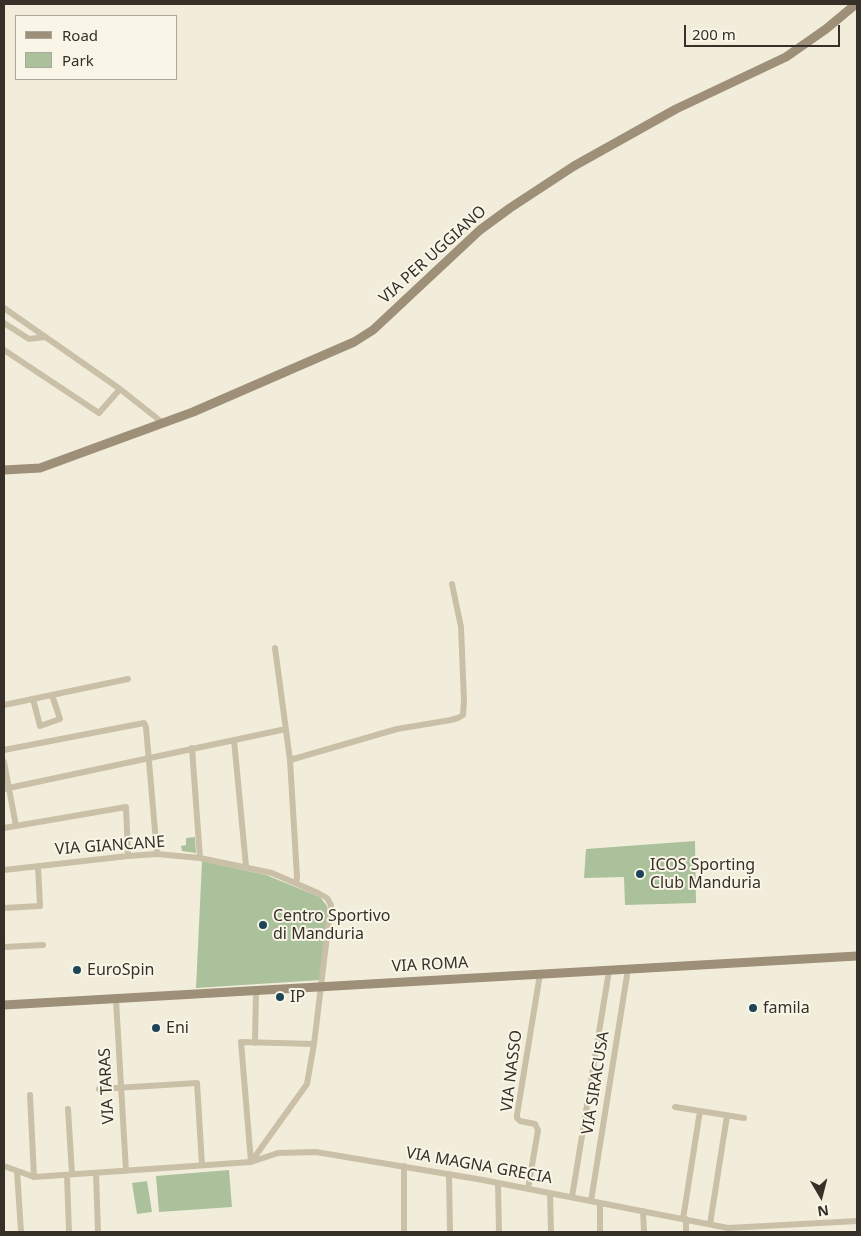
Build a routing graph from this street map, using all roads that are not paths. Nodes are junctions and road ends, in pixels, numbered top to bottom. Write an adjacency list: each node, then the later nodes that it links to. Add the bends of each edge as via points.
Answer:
1 (856, 4): 7 (street, VIA PER UGGIANO, via 786,57 676,109 574,166 510,208 475,235 373,330 354,342)
2 (4, 308): 4 (street)
3 (4, 323): 4 (street, via 30,339)
4 (45, 337): 6 (street)
5 (4, 350): 6 (street, via 99,413)
6 (120, 389): 7 (street)
7 (163, 423): 8 (street, VIA PER UGGIANO, via 40,468)
8 (4, 470)
9 (452, 584): 20 (street, via 461,627 463,715)
10 (275, 648): 15 (street)
11 (128, 679): 12 (street)
12 (52, 694): 13 (street); 13 (street, via 60,719 40,726)
13 (33, 698): 14 (street)
14 (4, 705)
15 (286, 730): 16 (street); 20 (street)
16 (234, 740): 17 (street); 29 (street)
17 (192, 748): 19 (street); 27 (street)
18 (4, 750): 19 (street, via 142,722 146,727)
19 (148, 759): 22 (street); 25 (street)
20 (290, 760): 31 (street)
21 (4, 762): 22 (street)
22 (6, 788): 23 (street)
23 (16, 826): 24 (street); 26 (street, via 126,807)
24 (4, 828)
25 (157, 854): 26 (street, VIA GIANCANE); 27 (street, VIA GIANCANE)
26 (128, 856): 28 (street, VIA GIANCANE)
27 (200, 858): 29 (street, VIA GIANCANE)
28 (38, 866): 30 (street, VIA GIANCANE); 32 (street, VIA GIANCANE, via 40,906)
29 (246, 866): 31 (street, VIA GIANCANE)
30 (4, 870)
31 (296, 883): 39 (street, VIA GIANCANE, via 318,892 331,905)
32 (4, 908)
33 (43, 945): 34 (street)
34 (4, 947)
35 (857, 956): 36 (street, VIA ROMA)
36 (628, 969): 37 (street, VIA ROMA); 67 (street, VIA SIRACUSA)
37 (609, 971): 38 (street, VIA ROMA); 66 (street)
38 (540, 974): 39 (street, VIA ROMA); 64 (street, VIA NASSO, via 517,1118 535,1124 538,1130)
39 (322, 986): 40 (street, VIA ROMA); 44 (street)
40 (256, 991): 41 (street, VIA ROMA); 43 (street)
41 (116, 1000): 42 (street, VIA ROMA); 45 (street, VIA TARAS)
42 (4, 1005)
43 (255, 1043): 44 (street); 53 (street, via 241,1042)
44 (314, 1044): 53 (street, via 307,1084)
45 (121, 1087): 46 (street); 55 (street, via 197,1083); 58 (street, VIA TARAS)
46 (99, 1089)
47 (30, 1095): 62 (street)
48 (675, 1107): 50 (street)
49 (68, 1109): 60 (street)
50 (700, 1111): 51 (street); 70 (street)
51 (727, 1116): 52 (street); 72 (street)
52 (744, 1118)
53 (251, 1162): 55 (street, VIA MAGNA GRECIA); 56 (street, VIA MAGNA GRECIA, via 278,1153 316,1152)
54 (4, 1166): 57 (street)
55 (202, 1166): 58 (street, VIA MAGNA GRECIA)
56 (404, 1166): 61 (street, VIA MAGNA GRECIA); 78 (street)
57 (17, 1171): 62 (street); 75 (street)
58 (126, 1171): 59 (street, VIA MAGNA GRECIA)
59 (96, 1173): 60 (street, VIA MAGNA GRECIA); 77 (street)
60 (69, 1174): 62 (street, VIA MAGNA GRECIA); 76 (street)
61 (449, 1174): 63 (street, VIA MAGNA GRECIA); 79 (street)
62 (34, 1177)
63 (498, 1183): 64 (street, VIA MAGNA GRECIA); 80 (street)
64 (528, 1189): 65 (street, VIA MAGNA GRECIA)
65 (550, 1193): 66 (street, VIA MAGNA GRECIA); 81 (street)
66 (572, 1197): 67 (street, VIA MAGNA GRECIA)
67 (591, 1201): 68 (street, VIA MAGNA GRECIA)
68 (600, 1203): 69 (street, VIA MAGNA GRECIA); 82 (street)
69 (643, 1211): 70 (street, VIA MAGNA GRECIA); 83 (street)
70 (684, 1219): 72 (street, VIA MAGNA GRECIA); 84 (street)
71 (857, 1221): 73 (street, VIA MAGNA GRECIA)
72 (710, 1224): 74 (street, VIA MAGNA GRECIA)
73 (753, 1229): 74 (street, VIA MAGNA GRECIA)
74 (728, 1230)
75 (21, 1232)
76 (69, 1232)
77 (98, 1232)
78 (404, 1232)
79 (450, 1232)
80 (499, 1232)
81 (550, 1232)
82 (600, 1232)
83 (644, 1232)
84 (686, 1232)

